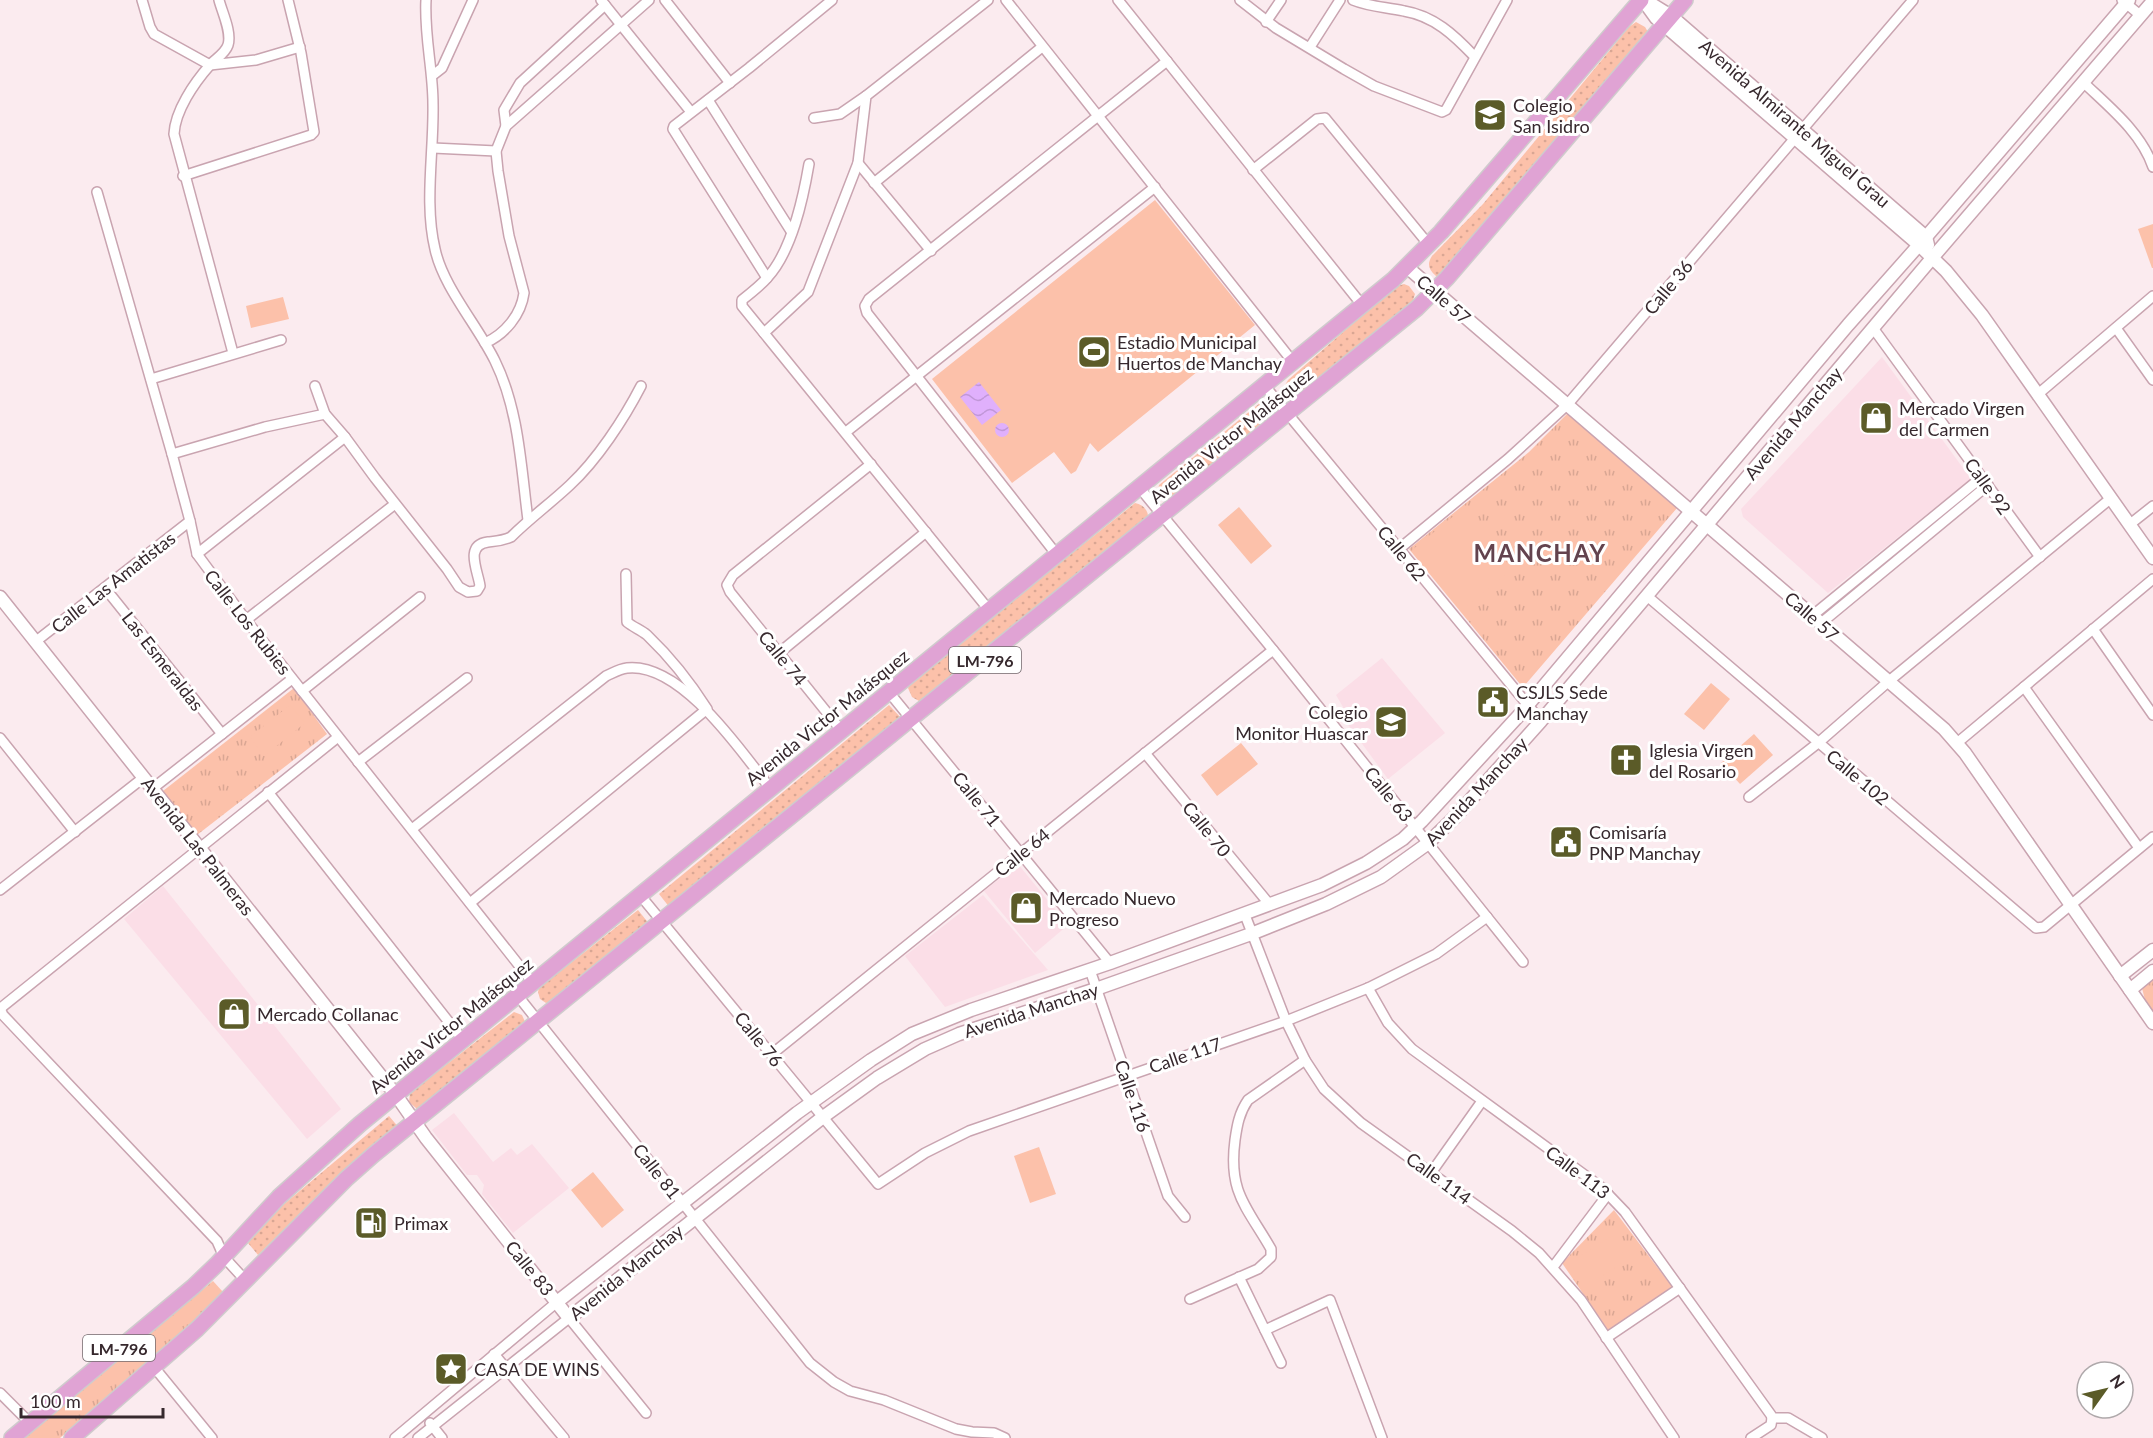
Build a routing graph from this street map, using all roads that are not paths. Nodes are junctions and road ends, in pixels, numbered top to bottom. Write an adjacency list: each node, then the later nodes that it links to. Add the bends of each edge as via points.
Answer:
1 (142, 0): 33 (street, via 154,34)
2 (219, 0): 33 (street, via 228,45)
3 (288, 0): 28 (street)
4 (426, 0): 34 (street)
5 (473, 0): 34 (street, via 442,68)
6 (649, 0): 27 (street)
7 (665, 0): 36 (street)
8 (832, 0): 36 (street)
9 (988, 0): 37 (street)
10 (1006, 0): 29 (street)
11 (1118, 0): 32 (street)
12 (1240, 0): 26 (street)
13 (1281, 0): 26 (street)
14 (1340, 0): 30 (street)
15 (1353, 0): 23 (street)
16 (1507, 0): 31 (street)
17 (1643, 0): 25 (street, Avenida Almirante Miguel Grau, via 1656,18); 59 (main road, Avenida Victor Malásquez / LM-796)
18 (1685, 0): 25 (main road, Avenida Victor Malásquez / LM-796)
19 (1913, 0): 45 (street, Calle 36)
20 (2125, 1): 24 (street); 58 (street, Avenida Manchay)
21 (2153, 1): 24 (street, Avenida Manchay)
22 (603, 3): 27 (street); 44 (street, via 520,83 504,110)
23 (1382, 4): 31 (street, via 1431,20 1448,30)
24 (2140, 15): 35 (street, Avenida Manchay)
25 (1667, 20): 45 (street, Avenida Almirante Miguel Grau); 64 (main road, Avenida Victor Malásquez / LM-796)
26 (1266, 22): 30 (street)
27 (620, 25): 39 (street); 44 (street)
28 (300, 47): 33 (street, via 256,60); 53 (street, via 314,132)
29 (1042, 47): 43 (street); 54 (street)
30 (1310, 47): 31 (street, via 1374,86 1442,112)
31 (1474, 56)
32 (1167, 61): 43 (street); 52 (street)
33 (210, 65): 53 (street, via 174,127)
34 (433, 75): 46 (street)
35 (2083, 82): 48 (street); 61 (street, Avenida Manchay)
36 (730, 83): 38 (street)
37 (866, 96): 40 (street); 41 (street)
38 (708, 100): 39 (street); 57 (street)
39 (691, 112): 63 (street, via 673,129)
40 (840, 114): 41 (street); 42 (street)
41 (864, 115): 49 (street)
42 (814, 117)
43 (1099, 117): 55 (street); 60 (street)
44 (506, 126): 47 (street)
45 (1799, 134): 58 (street, Avenida Almirante Miguel Grau); 81 (street, Calle 36)
46 (433, 148): 47 (street); 71 (street, via 430,213 435,251 447,280)
47 (496, 151): 71 (street, via 509,236 524,293 510,325)
48 (2151, 151): 51 (street)
49 (858, 163): 54 (street); 69 (street, via 808,292)
50 (809, 164): 57 (street)
51 (2153, 167)
52 (1254, 170): 59 (street, via 1317,119 1326,118); 66 (street)
53 (183, 176): 72 (street)
54 (874, 183): 60 (street)
55 (1155, 187): 73 (street); 74 (street)
56 (97, 192): 75 (street, Calle Los Rubies)
57 (791, 231): 63 (street)
58 (1922, 241): 61 (street, Avenida Almirante Miguel Grau); 93 (street, Avenida Manchay)
59 (1429, 245): 62 (main road, Avenida Victor Malásquez / LM-796)
60 (931, 251): 74 (street, via 865,306)
61 (1933, 257): 67 (street, Avenida Manchay); 80 (street, Avenida Almirante Miguel Grau, via 1982,315)
62 (1407, 267): 64 (street, Calle 57); 66 (main road, Avenida Victor Malásquez / LM-796)
63 (767, 278): 69 (street, via 742,303)
64 (1435, 291): 81 (street, Calle 57); 83 (main road, Avenida Victor Malásquez / LM-796)
65 (2153, 296): 68 (street)
66 (1362, 305): 73 (main road, Avenida Victor Malásquez / LM-796)
67 (1873, 328): 88 (street, Calle 92); 97 (street, Avenida Manchay)
68 (2116, 328): 76 (street); 80 (street)
69 (764, 333): 84 (street)
70 (281, 340): 72 (street)
71 (485, 343): 95 (street, via 513,406)
72 (232, 353): 75 (street)
73 (1293, 362): 77 (main road, Avenida Victor Malásquez / LM-796)
74 (916, 376): 84 (street); 102 (street)
75 (151, 379): 86 (street, Calle Los Rubies)
76 (2153, 380)
77 (1264, 385): 83 (street, Calle 62); 89 (main road, Avenida Victor Malásquez / LM-796)
78 (315, 386): 82 (street)
79 (641, 386): 95 (street, via 584,470)
80 (2037, 395): 90 (street, Avenida Almirante Miguel Grau)
81 (1567, 405): 93 (street, Calle 57); 100 (street, Calle 36)
82 (325, 414): 85 (street); 86 (street)
83 (1288, 414): 94 (main road, Avenida Victor Malásquez / LM-796); 100 (street, Calle 62)
84 (846, 432): 87 (street)
85 (345, 437): 91 (street); 101 (street)
86 (172, 454): 96 (street, Calle Los Rubies)
87 (871, 464): 99 (street); 117 (street, Calle 74, via 733,575 728,585)
88 (1985, 481): 103 (street, Calle 92); 113 (street)
89 (1139, 487): 94 (street, Calle 63); 102 (main road, Avenida Victor Malásquez / LM-796)
90 (2110, 498): 98 (street, Avenida Almirante Miguel Grau); 103 (street)
91 (395, 504): 95 (street, via 459,587 468,592 477,591 480,586 474,560 478,545 511,537); 112 (street)
92 (2153, 506): 98 (street)
93 (1692, 511): 97 (street, Calle 57); 124 (street, Avenida Manchay)
94 (1162, 516): 116 (street, Calle 63); 127 (main road, Avenida Victor Malásquez / LM-796)
95 (528, 520)
96 (190, 521): 101 (street, Calle Los Rubies); 107 (street, Calle Las Amatistas)
97 (1707, 524): 108 (street, Avenida Manchay); 113 (street, Calle 57)
98 (2129, 525): 104 (street, Avenida Almirante Miguel Grau)
99 (926, 532): 111 (street); 117 (street)
100 (1399, 549): 124 (street, Calle 62)
101 (197, 554): 112 (street, Calle Los Rubies)
102 (1057, 555): 111 (main road, Avenida Victor Malásquez / LM-796)
103 (2040, 556): 120 (street)
104 (2153, 558)
105 (626, 574): 125 (street, via 627,622 644,632 691,683)
106 (2153, 579): 114 (street)
107 (105, 588): 115 (street, Calle Las Amatistas); 130 (street, Las Esmeraldas)
108 (1647, 596): 128 (street, Avenida Manchay); 133 (street, Calle 102)
109 (0, 597): 115 (street, Avenida Las Palmeras)
110 (420, 597): 122 (street)
111 (989, 610): 123 (main road, Avenida Victor Malásquez / LM-796)
112 (246, 620): 118 (street, Calle Los Rubies)
113 (1816, 620): 120 (street, Calle 57)
114 (2093, 629): 121 (street); 126 (street)
115 (35, 642): 137 (street, Avenida Las Palmeras)
116 (1273, 650): 135 (street, Calle 64); 142 (street, Calle 63)
117 (778, 652): 129 (street, Calle 74)
118 (292, 678): 122 (street, Calle Los Rubies); 130 (street)
119 (467, 678): 136 (street)
120 (1889, 681): 133 (street); 134 (street, Calle 57)
121 (2024, 687): 134 (street); 148 (street)
122 (302, 691): 131 (street, Calle Los Rubies)
123 (888, 691): 127 (street, Calle 71); 129 (main road, Avenida Victor Malásquez / LM-796)
124 (1527, 706): 128 (street, Calle 62); 142 (street, Avenida Manchay)
125 (707, 709): 138 (street); 143 (street, via 654,672 629,667 619,670 606,676); 152 (street)
126 (2153, 715)
127 (911, 719): 149 (street, Calle 71); 157 (main road, Avenida Victor Malásquez / LM-796)
128 (1541, 721): 146 (street, Avenida Manchay)
129 (841, 730): 138 (main road, Avenida Victor Malásquez / LM-796)
130 (222, 734): 139 (street)
131 (338, 737): 136 (street, Calle Los Rubies); 140 (street)
132 (0, 738): 144 (street)
133 (1818, 743): 141 (street); 154 (street, Calle 102, via 2036,928 2044,927)
134 (1957, 743): 154 (street, Calle 57)
135 (1145, 753): 149 (street, Calle 64); 153 (street, Calle 70)
136 (358, 762): 143 (street, Calle Los Rubies)
137 (143, 778): 139 (street, Avenida Las Palmeras); 144 (street)
138 (770, 788): 151 (main road, Avenida Victor Malásquez / LM-796)
139 (152, 789): 147 (street, Avenida Las Palmeras)
140 (268, 792): 147 (street); 173 (street)
141 (1749, 797)
142 (1416, 827): 146 (street, Calle 63); 153 (street, Avenida Manchay, via 1366,863)
143 (412, 829): 152 (street, Calle Los Rubies)
144 (75, 832): 150 (street)
145 (2153, 837): 148 (street)
146 (1427, 844): 156 (street, Calle 63); 158 (street, Avenida Manchay, via 1382,877 1352,893)
147 (199, 847): 177 (street, Avenida Las Palmeras); 188 (street, via 1,1011 217,1241)
148 (2139, 848): 154 (street)
149 (1021, 853): 161 (street, Calle 71); 174 (street, Calle 64)
150 (1, 886)
151 (640, 895): 157 (street, Calle 76); 165 (main road, Avenida Victor Malásquez / LM-796)
152 (470, 903): 165 (street, Calle Los Rubies)
153 (1270, 905): 155 (street, Avenida Manchay)
154 (2072, 905): 164 (street, Calle 57)
155 (1245, 915): 158 (street, Calle 114); 161 (street, Avenida Manchay)
156 (1487, 917): 160 (street, Calle 63); 166 (street, Calle 117, via 1436,954)
157 (663, 921): 170 (main road, Avenida Victor Malásquez / LM-796); 174 (street, Calle 76)
158 (1251, 934): 167 (street, Avenida Manchay); 171 (street, Calle 114)
159 (2153, 950): 164 (street)
160 (1523, 962)
161 (1110, 963): 162 (street, Avenida Manchay)
162 (1090, 970): 167 (street, Calle 116); 179 (street, Avenida Manchay, via 928,1026)
163 (2153, 971): 168 (street)
164 (2120, 976): 168 (street, Calle 57)
165 (534, 983): 169 (main road, Avenida Victor Malásquez / LM-796)
166 (1368, 988): 171 (street, Calle 117); 178 (street, Calle 113, via 1380,1012 1403,1040)
167 (1096, 989): 176 (street, Calle 116); 180 (street, Avenida Manchay, via 945,1040 893,1068)
168 (2130, 990): 172 (street, Calle 57)
169 (518, 996): 170 (street, Calle 81); 173 (main road, Avenida Victor Malásquez / LM-796)
170 (539, 1021): 181 (main road, Avenida Victor Malásquez / LM-796); 185 (street, Calle 81)
171 (1286, 1021): 175 (street, Calle 114); 176 (street, Calle 117)
172 (2153, 1023)
173 (463, 1040): 177 (main road, Avenida Victor Malásquez / LM-796)
174 (772, 1054): 179 (street, Calle 76)
175 (1305, 1060): 182 (street, Calle 114, via 1340,1105); 190 (street, via 1248,1100 1237,1124 1232,1163 1235,1185 1242,1204 1271,1249 1266,1262)
176 (1126, 1075): 183 (street, Calle 117, via 961,1134); 186 (street, Calle 116, via 1168,1196)
177 (396, 1095): 181 (street, Avenida Las Palmeras); 188 (main road, Avenida Victor Malásquez / LM-796, via 302,1175)
178 (1482, 1101): 182 (street); 184 (street, Calle 113)
179 (811, 1102): 180 (street, Calle 76); 185 (street, Avenida Manchay)
180 (823, 1117): 183 (street, Calle 76); 187 (street, Avenida Manchay)
181 (415, 1122): 191 (main road, Avenida Victor Malásquez / LM-796, via 347,1178); 194 (street, Calle 83)
182 (1431, 1173): 189 (street, Calle 114, via 1522,1238)
183 (878, 1184)
184 (1608, 1194): 189 (street); 192 (street, Calle 113)
185 (682, 1202): 187 (street, Calle 81); 194 (street, Avenida Manchay)
186 (1185, 1217)
187 (694, 1218): 195 (street, Avenida Manchay); 216 (street, Calle 81, via 810,1363 834,1382 956,1429)
188 (224, 1257): 191 (street); 206 (main road, Avenida Victor Malásquez / LM-796)
189 (1553, 1267): 197 (street, Calle 114)
190 (1239, 1277): 193 (street); 196 (street)
191 (245, 1280): 200 (main road, Avenida Victor Malásquez / LM-796)
192 (1680, 1288): 197 (street); 205 (street, Calle 113)
193 (1190, 1299)
194 (557, 1302): 195 (street, Calle 83); 198 (street, Avenida Manchay)
195 (569, 1318): 201 (street, Avenida Manchay); 203 (street, Calle 83)
196 (1265, 1330): 199 (street); 217 (street, via 1330,1300)
197 (1606, 1338): 207 (street, Calle 114)
198 (494, 1354): 201 (street); 204 (street, Avenida Manchay)
199 (1281, 1364)
200 (154, 1367): 210 (main road, Avenida Victor Malásquez / LM-796); 211 (street)
201 (506, 1367): 208 (street, Avenida Manchay); 215 (street)
202 (0, 1394): 206 (street)
203 (646, 1413)
204 (422, 1414): 208 (street); 212 (street, Avenida Manchay)
205 (1772, 1420): 220 (street, via 1768,1428); 221 (street, via 1788,1418)
206 (30, 1423): 209 (main road, Avenida Victor Malásquez / LM-796)
207 (1665, 1424): 218 (street); 219 (street, Calle 114)
208 (432, 1426): 213 (street, Avenida Manchay); 214 (street)
209 (12, 1438)
210 (72, 1438)
211 (212, 1438)
212 (395, 1438)
213 (418, 1438)
214 (442, 1438)
215 (564, 1438)
216 (1005, 1438)
217 (1382, 1438)
218 (1665, 1438)
219 (1674, 1438)
220 (1751, 1438)
221 (1822, 1438)

